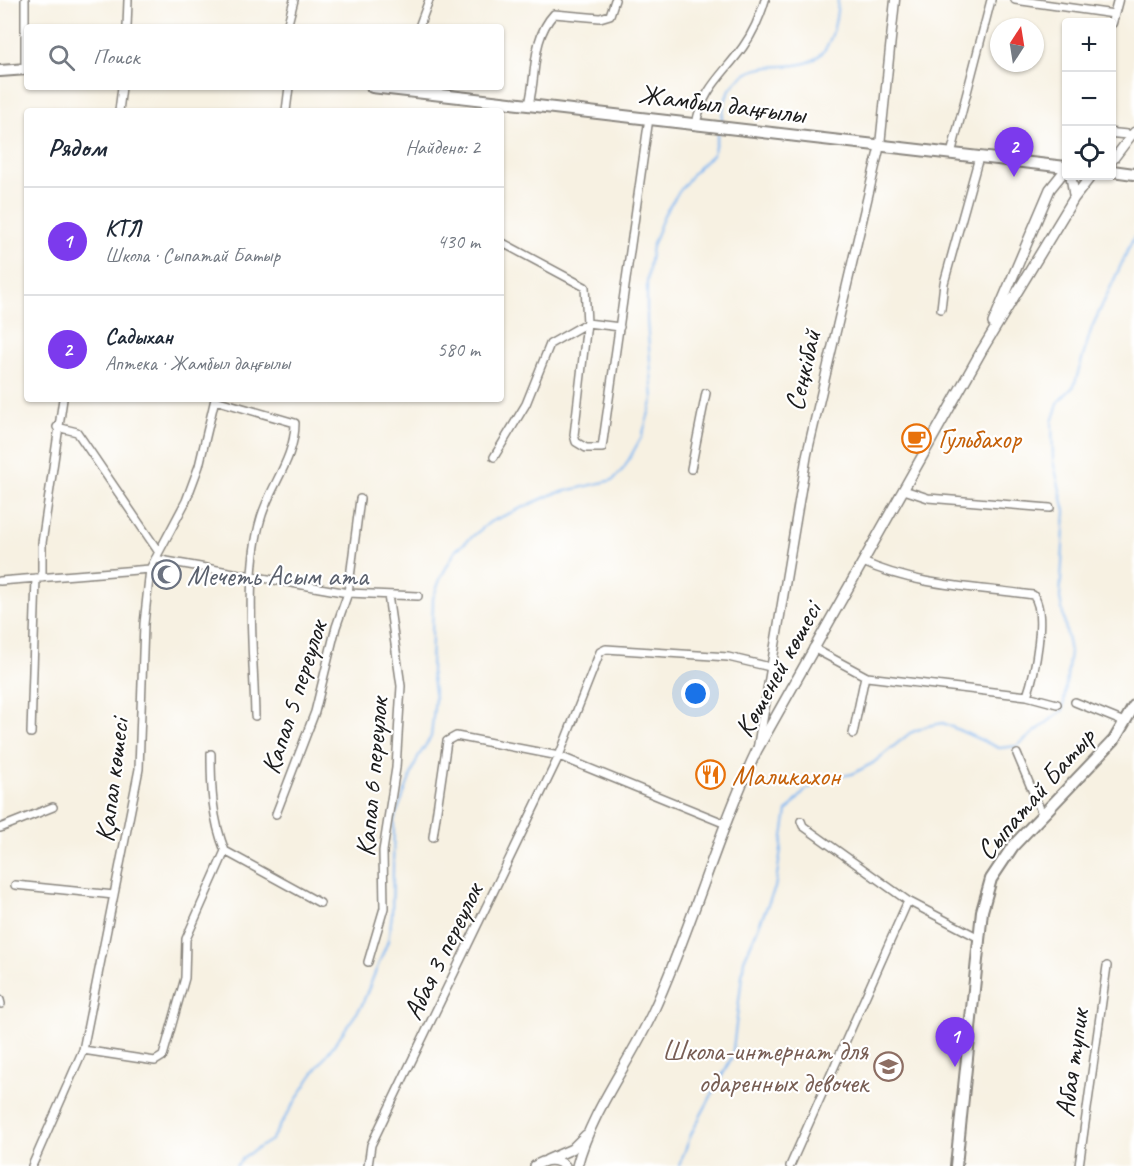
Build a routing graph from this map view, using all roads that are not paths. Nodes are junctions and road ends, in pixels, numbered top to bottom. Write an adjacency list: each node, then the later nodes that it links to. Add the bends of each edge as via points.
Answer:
1 (25, 0): 13 (street)
2 (128, 0): 14 (street)
3 (294, 0): 15 (street)
4 (429, 0): 16 (street)
5 (615, 0): 22 (street, via 610,15 600,18 554,14 543,26)
6 (765, 0): 26 (street, via 743,47 719,73 703,100)
7 (895, 0): 29 (street, Сеңкібай)
8 (991, 0): 30 (street)
9 (1015, 0): 11 (street)
10 (1118, 0): 11 (street)
11 (1114, 14): 12 (street)
12 (1113, 18)
13 (25, 24)
14 (127, 24)
15 (288, 24)
16 (420, 24)
17 (24, 69): 18 (main road)
18 (0, 71)
19 (122, 90): 23 (street)
20 (289, 90): 24 (street)
21 (419, 90): 22 (main road, Жамбыл даңғылы)
22 (529, 104): 25 (main road, Жамбыл даңғылы)
23 (119, 108)
24 (286, 108)
25 (649, 118): 26 (main road, Жамбыл даңғылы); 43 (street)
26 (696, 124): 29 (main road, Жамбыл даңғылы)
27 (1116, 133): 28 (street)
28 (1133, 134): 31 (street)
29 (880, 145): 30 (main road, Жамбыл даңғылы); 65 (street, Сеңкібай, via 807,454)
30 (951, 154): 32 (main road, Жамбыл даңғылы)
31 (1116, 156)
32 (980, 157): 33 (main road, Жамбыл даңғылы); 41 (street, via 944,283)
33 (1062, 167)
34 (1116, 172): 36 (main road)
35 (1062, 173): 44 (main road, Көшеней көшесі, via 1050,189)
36 (1131, 174)
37 (1072, 180): 39 (main road)
38 (1088, 180): 39 (main road, Көшеней көшесі)
39 (1074, 198): 44 (main road, Көшеней көшесі)
40 (504, 244): 42 (street, via 585,287)
41 (941, 309)
42 (587, 323): 43 (street); 43 (street, via 574,435 576,442 598,450 604,444); 50 (street, via 550,344 526,404)
43 (620, 327)
44 (982, 350): 52 (main road, Көшеней көшесі)
45 (706, 393): 51 (street)
46 (62, 402): 49 (street)
47 (214, 402): 55 (street, Қапал көшесі, via 196,475)
48 (225, 402): 58 (street, via 295,423 285,470 261,517)
49 (57, 427): 55 (street, via 77,432); 59 (street)
50 (494, 457)
51 (691, 469)
52 (904, 490): 54 (street, via 928,498); 56 (main road, Көшеней көшесі)
53 (360, 498): 61 (street, Капал 5 переулок)
54 (1050, 508)
55 (156, 555): 57 (street, Қапал көшесі); 58 (street)
56 (863, 562): 64 (main road, Көшеней көшесі); 67 (street, via 887,573 977,590 1033,595 1039,621 1035,674)
57 (150, 569): 59 (street); 88 (street, Қапал көшесі, via 139,769)
58 (252, 575): 61 (street); 71 (street)
59 (39, 578): 60 (street); 73 (street)
60 (0, 581)
61 (348, 593): 62 (street); 80 (street, Капал 5 переулок, via 315,712)
62 (388, 595): 63 (street); 92 (street, Капал 6 переулок, via 401,686 396,768 383,851 384,908)
63 (417, 596)
64 (813, 648): 66 (street); 75 (main road, Көшеней көшесі)
65 (770, 667): 75 (street, Сеңкібай); 78 (street, Абая 3 переулок, via 728,657 600,652)
66 (865, 676): 67 (street); 74 (street)
67 (1027, 696): 69 (street)
68 (1075, 702): 72 (street)
69 (1057, 704)
70 (1134, 706): 72 (main road, Сыпатай Батыр)
71 (255, 716)
72 (1124, 722): 81 (main road, Сыпатай Батыр, via 1114,740)
73 (31, 733)
74 (853, 734)
75 (757, 750): 83 (main road, Көшеней көшесі)
76 (211, 754): 86 (street, via 211,798)
77 (1017, 754): 81 (street)
78 (559, 756): 83 (street); 85 (street, via 451,738 442,768); 98 (street, Абая 3 переулок, via 371,1145)
79 (52, 807): 84 (street)
80 (276, 814)
81 (1043, 816): 91 (main road, Сыпатай Батыр, via 1013,846 991,879)
82 (801, 821): 89 (street)
83 (726, 824): 95 (main road, Көшеней көшесі, via 651,1016)
84 (0, 828)
85 (433, 837)
86 (225, 851): 90 (street); 94 (street, via 186,939 185,978 163,1056 156,1061)
87 (15, 885): 88 (street)
88 (114, 895): 94 (street, Қапал көшесі)
89 (908, 901): 91 (street); 102 (street)
90 (320, 903)
91 (979, 938): 103 (main road, Сыпатай Батыр)
92 (368, 962)
93 (1107, 966): 104 (street, Абая тупик)
94 (83, 1050): 97 (street, Қапал көшесі)
95 (595, 1121): 96 (main road, via 572,1149); 101 (main road)
96 (547, 1160): 99 (main road); 100 (main road)
97 (32, 1166)
98 (368, 1166)
99 (536, 1166)
100 (565, 1166)
101 (577, 1166)
102 (790, 1166)
103 (956, 1166)
104 (1079, 1166)

